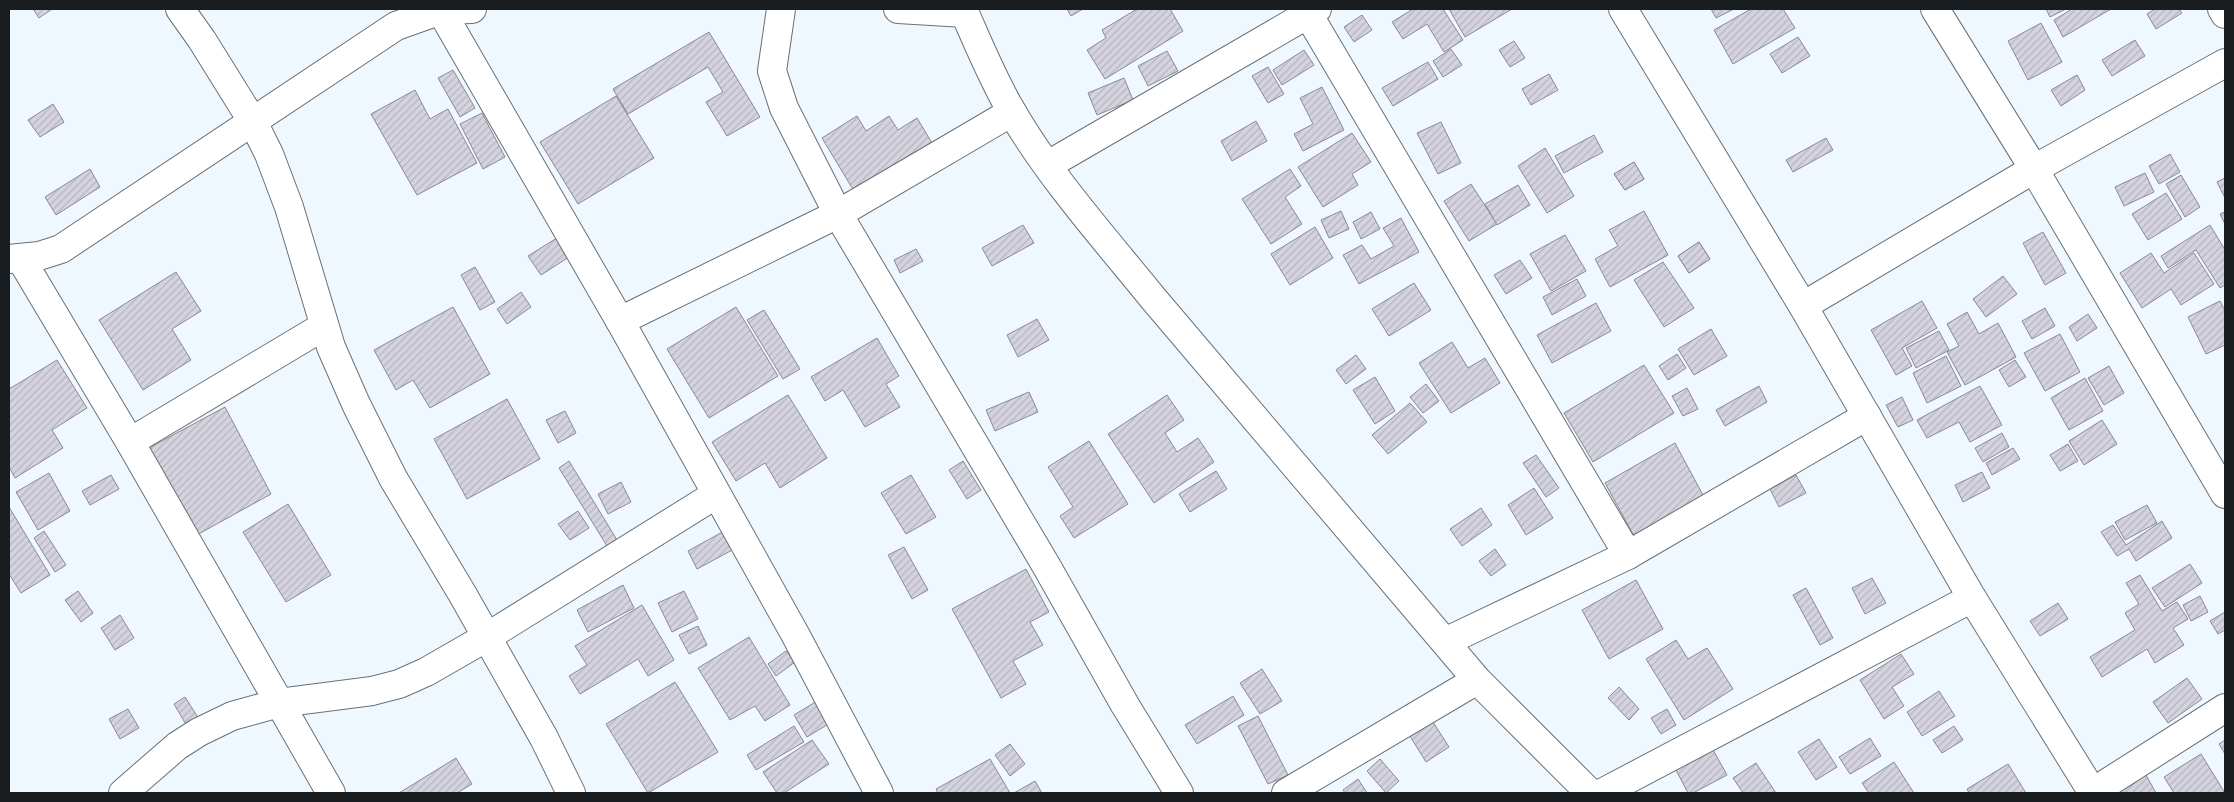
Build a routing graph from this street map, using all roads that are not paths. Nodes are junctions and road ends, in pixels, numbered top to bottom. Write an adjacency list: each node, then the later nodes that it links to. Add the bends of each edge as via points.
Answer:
1 (180, 9): 14 (street)
2 (472, 9): 8 (street)
3 (781, 9): 17 (street, via 773,58 774,84)
4 (898, 9): 10 (street)
5 (1622, 9): 19 (street)
6 (1935, 9): 16 (street)
7 (2222, 9): 11 (street)
8 (441, 10): 14 (street, via 396,26); 20 (street)
9 (1310, 10): 15 (street); 26 (street)
10 (964, 11): 13 (street)
11 (2225, 14)
12 (2225, 63): 16 (street)
13 (1012, 112): 15 (street); 17 (street)
14 (253, 122): 18 (street, via 61,249); 21 (street, via 289,207)
15 (1048, 165): 29 (street, via 1152,297)
16 (2034, 169): 19 (street); 24 (street)
17 (838, 214): 20 (street); 37 (street, via 1048,567 1125,705)
18 (15, 259): 23 (street)
19 (1803, 306): 22 (street)
20 (620, 321): 25 (street)
21 (324, 326): 23 (street); 28 (street, via 356,404 393,478)
22 (1867, 416): 26 (street); 27 (street)
23 (130, 442): 31 (street)
24 (2225, 494)
25 (716, 495): 28 (street); 36 (street, via 795,634)
26 (1628, 555): 29 (street)
27 (1972, 598): 40 (street); 41 (street)
28 (487, 637): 31 (street, via 399,684 372,691); 35 (street)
29 (1446, 641): 30 (street)
30 (1478, 680): 38 (street); 39 (street)
31 (279, 703): 33 (street, via 232,716 199,732); 34 (street)
32 (2225, 708): 41 (street)
33 (124, 793)
34 (331, 793)
35 (571, 793)
36 (879, 793)
37 (1180, 793)
38 (1286, 793)
39 (1590, 793)
40 (1602, 793)
41 (2093, 793)

